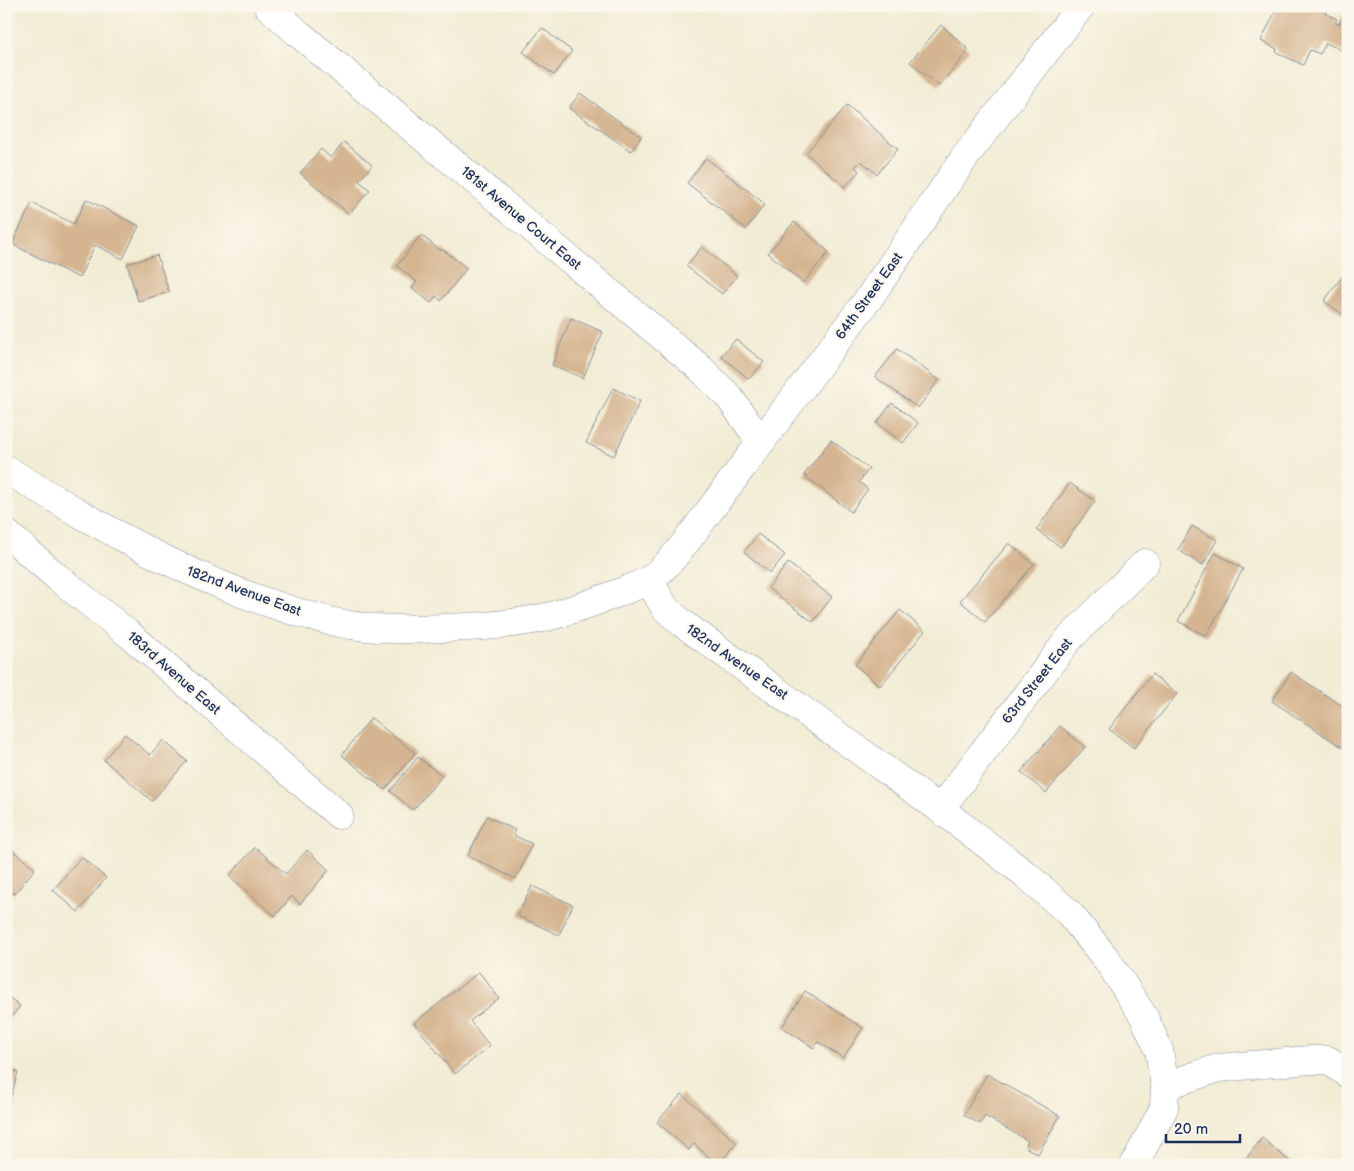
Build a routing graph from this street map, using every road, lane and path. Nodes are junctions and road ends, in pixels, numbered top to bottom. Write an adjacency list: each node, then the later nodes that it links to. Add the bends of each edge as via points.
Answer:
1 (268, 6): 3 (street, 181st Avenue Court East, via 700,368 729,397)
2 (1081, 6): 3 (street, 64th Street East, via 966,158 869,298)
3 (761, 442): 7 (street, 64th Street East, via 668,564)
4 (6, 469): 7 (street, 182nd Avenue East, via 113,534 168,562 252,597 326,620 369,628 492,627 571,611)
5 (6, 533): 9 (street, 183rd Avenue East, via 130,634)
6 (1145, 563): 8 (street, 63rd Street East, via 1068,640)
7 (649, 580): 8 (street, 182nd Avenue East, via 665,608 682,623)
8 (940, 809): 11 (street, 182nd Avenue East, via 1033,880 1069,913 1108,961 1160,1050)
9 (340, 815)
10 (1348, 1074): 11 (street, via 1328,1060 1309,1060 1218,1068)
11 (1165, 1086): 12 (street, 182nd Avenue East, via 1164,1108)
12 (1134, 1165)

